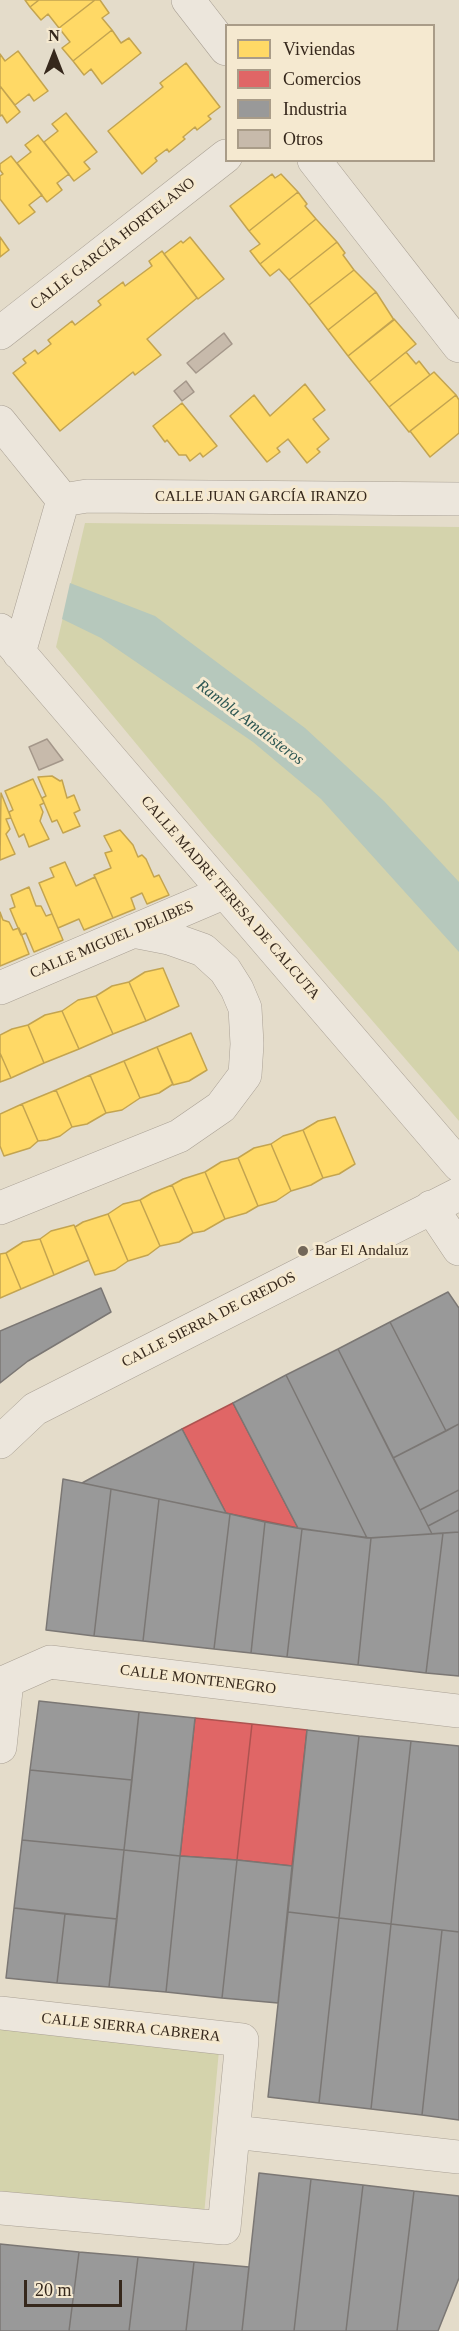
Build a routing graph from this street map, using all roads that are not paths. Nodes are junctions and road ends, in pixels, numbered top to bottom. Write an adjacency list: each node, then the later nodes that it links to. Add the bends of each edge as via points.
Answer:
1 (188, 0): 2 (street)
2 (225, 48)
3 (225, 157): 5 (street, CALLE GARCÍA HORTELANO)
4 (316, 162): 6 (street)
5 (0, 333)
6 (459, 346)
7 (0, 422): 9 (street)
8 (459, 499): 9 (street, CALLE JUAN GARCÍA IRANZO, via 87,496)
9 (63, 500): 10 (street)
10 (9, 642): 11 (street, CALLE MADRE TERESA DE CALCUTA)
11 (225, 892): 12 (street, CALLE MIGUEL DELIBES); 14 (street, CALLE MADRE TERESA DE CALCUTA)
12 (133, 931): 13 (street, CALLE MIGUEL DELIBES); 16 (street, via 203,950 225,970 245,1008 245,1075 221,1107 179,1136)
13 (0, 988)
14 (459, 1165)
15 (445, 1200): 17 (street); 18 (street, CALLE SIERRA DE GREDOS, via 35,1409)
16 (0, 1208)
17 (459, 1250)
18 (0, 1442)
19 (459, 1711): 20 (street, CALLE MONTENEGRO, via 50,1662 7,1681)
20 (0, 1747)
21 (0, 2013): 22 (street, CALLE SIERRA CABRERA, via 242,2040)
22 (234, 2132): 23 (street); 24 (street, CALLE SIERRA CABRERA, via 224,2228)
23 (459, 2157)
24 (0, 2208)

